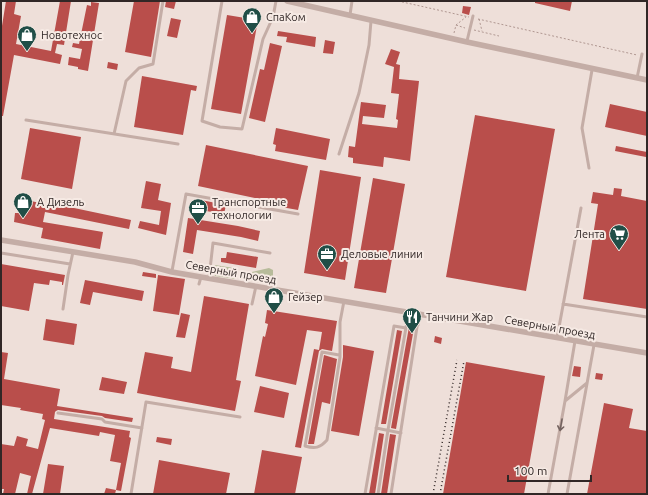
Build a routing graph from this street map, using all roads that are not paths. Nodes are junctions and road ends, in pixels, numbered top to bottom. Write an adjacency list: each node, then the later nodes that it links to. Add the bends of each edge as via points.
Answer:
1 (163, 1): 15 (lane, via 153,64 139,68 126,81)
2 (222, 1): 3 (lane, via 202,121 220,127 242,129)
3 (276, 1)
4 (287, 1): 6 (street)
5 (352, 1): 6 (lane)
6 (349, 16): 8 (street)
7 (472, 17): 9 (lane)
8 (371, 21): 9 (street); 17 (lane, via 359,93)
9 (467, 42): 11 (street)
10 (642, 55): 12 (lane)
11 (592, 70): 12 (street); 18 (lane, via 582,128)
12 (637, 78): 13 (street)
13 (647, 80)
14 (26, 120): 15 (lane)
15 (114, 134): 16 (lane)
16 (178, 144)
17 (339, 154)
18 (589, 168)
19 (581, 208): 33 (lane)
20 (298, 214): 26 (lane, via 186,194)
21 (1, 240): 22 (street, Северный проезд)
22 (73, 252): 25 (lane); 26 (street, Северный проезд, via 136,262)
23 (1, 253): 25 (lane)
24 (270, 253): 28 (lane, via 213,243)
25 (70, 264): 34 (lane)
26 (172, 272): 27 (street, Северный проезд)
27 (201, 277): 28 (street, Северный проезд); 29 (lane)
28 (209, 278): 30 (street, Северный проезд)
29 (199, 284)
30 (256, 286): 31 (street, Северный проезд); 32 (lane)
31 (344, 301): 35 (street, Северный проезд); 43 (lane, via 340,322)
32 (252, 304)
33 (563, 304): 36 (lane); 39 (lane)
34 (63, 309)
35 (419, 314): 37 (lane); 39 (street, Северный проезд)
36 (647, 318)
37 (418, 325): 38 (lane, via 407,322); 51 (lane)
38 (406, 328): 49 (lane, via 394,326); 50 (lane)
39 (557, 338): 40 (street, Северный проезд)
40 (575, 341): 41 (street, Северный проезд); 45 (lane)
41 (594, 345): 42 (street, Северный проезд); 44 (lane)
42 (647, 354)
43 (340, 355): 43 (lane, via 327,440 318,448 305,446 322,352)
44 (587, 383): 45 (lane); 57 (lane)
45 (565, 401): 56 (lane, one-way to 56)
46 (58, 413): 48 (lane)
47 (240, 418): 48 (lane, via 146,402)
48 (142, 428): 52 (lane)
49 (376, 428): 50 (lane); 53 (lane)
50 (388, 430): 51 (lane); 54 (lane)
51 (401, 433): 55 (lane)
52 (131, 494)
53 (365, 494)
54 (378, 494)
55 (391, 494)
56 (548, 494)
57 (567, 494)

